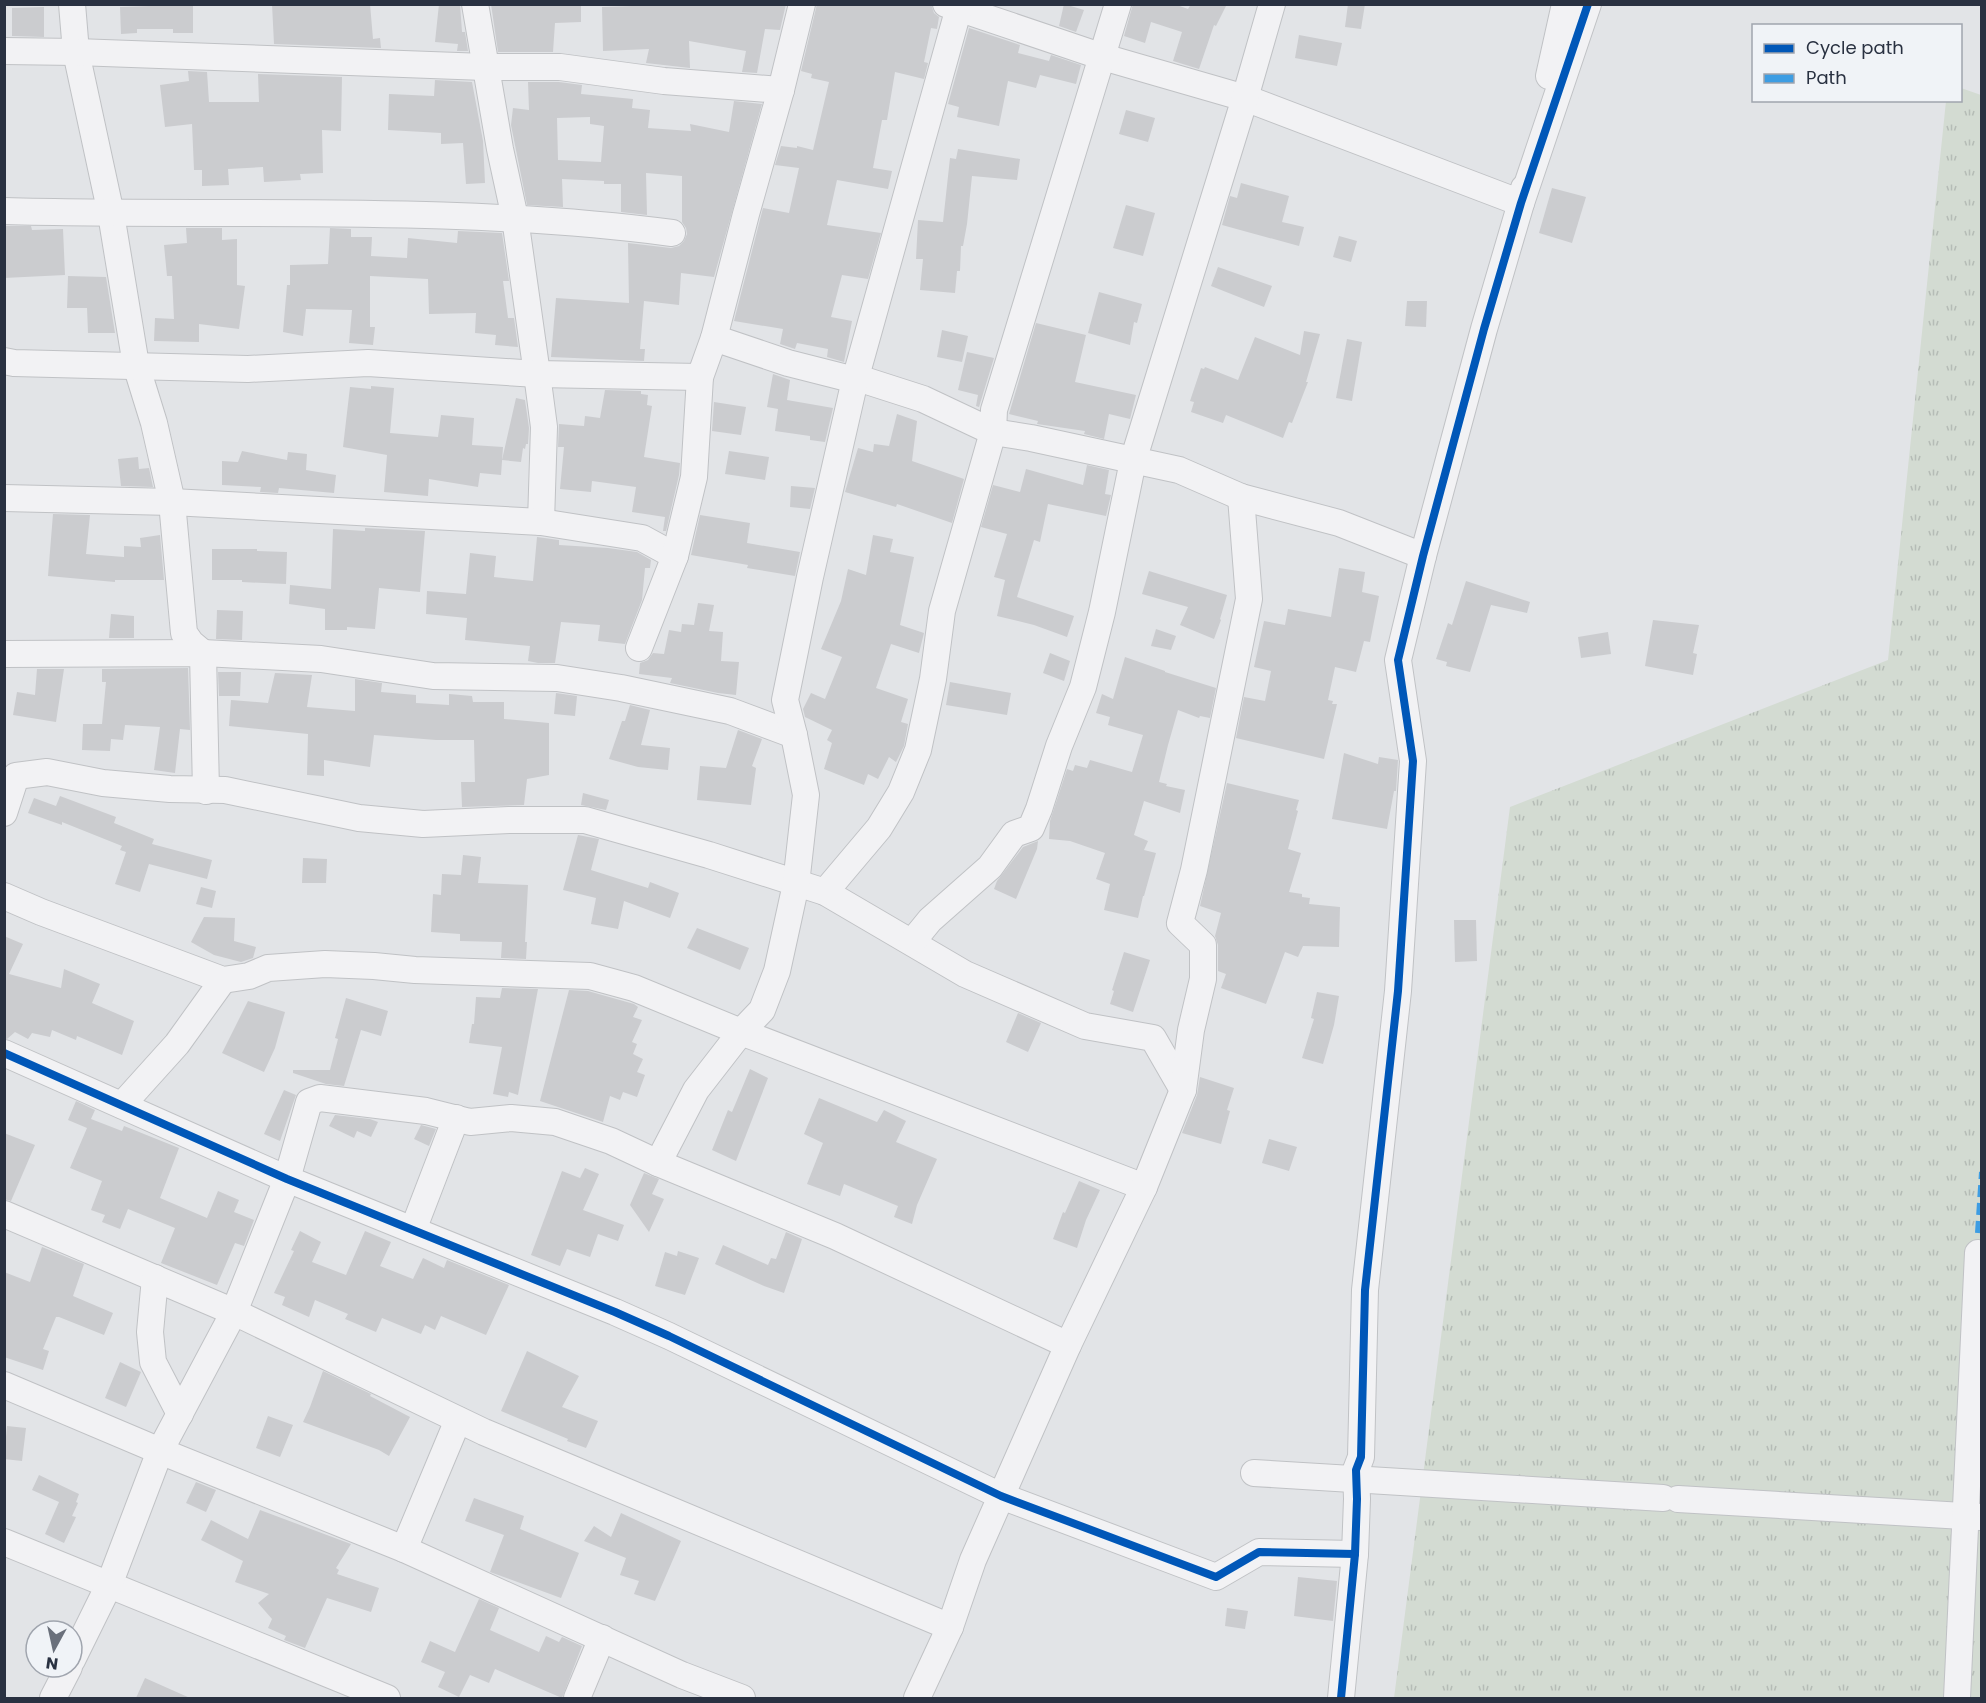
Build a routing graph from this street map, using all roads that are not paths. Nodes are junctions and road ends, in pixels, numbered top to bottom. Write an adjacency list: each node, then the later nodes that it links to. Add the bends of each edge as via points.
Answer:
1 (72, 4): 10 (street)
2 (475, 4): 12 (street)
3 (802, 4): 13 (street)
4 (1118, 4): 11 (street)
5 (1272, 4): 14 (street)
6 (1565, 4): 15 (street)
7 (1588, 4): 15 (street)
8 (955, 6): 11 (street); 25 (street)
9 (4, 51): 10 (street)
10 (76, 52): 12 (street); 17 (street)
11 (1102, 57): 14 (street); 26 (street, via 994,410)
12 (485, 67): 13 (street, via 560,67 664,81); 18 (street)
13 (781, 90): 20 (street)
14 (1245, 98): 15 (street); 27 (street)
15 (1521, 203): 33 (street)
16 (4, 211): 17 (street)
17 (111, 214): 18 (street); 22 (street)
18 (515, 218): 19 (street); 23 (street)
19 (672, 233)
20 (714, 339): 24 (street); 25 (street)
21 (4, 361): 22 (street)
22 (136, 365): 23 (street, via 248,369 368,363); 30 (street, via 154,423)
23 (537, 374): 24 (street); 31 (street, via 544,427)
24 (700, 377): 32 (street, via 694,477)
25 (855, 380): 26 (street, via 923,399); 37 (street, via 785,700)
26 (993, 432): 27 (street); 41 (street, via 942,611 918,750 902,792 879,828)
27 (1133, 461): 28 (street, via 1179,470); 43 (street, via 1083,687 1031,828 1014,834 990,867 930,920)
28 (1241, 497): 33 (street, via 1339,524); 47 (street, via 1249,599 1180,923 1203,945 1203,979)
29 (4, 498): 30 (street)
30 (171, 502): 31 (street); 35 (street, via 184,633)
31 (541, 522): 32 (street, via 642,538)
32 (675, 556): 34 (street)
33 (1423, 556): 64 (street, via 1398,660 1413,761 1398,991 1365,1290 1362,1457)
34 (639, 648)
35 (203, 653): 36 (street); 37 (street, via 321,659 433,676 557,678 730,711); 38 (street)
36 (4, 654)
37 (794, 735): 40 (street, via 806,795)
38 (206, 791): 39 (street, via 103,783 47,772 16,777); 40 (street, via 225,790 359,819 423,824 585,820)
39 (4, 813)
40 (796, 884): 41 (street); 45 (street, via 777,971 762,1010)
41 (825, 892): 43 (street)
42 (4, 896): 44 (street)
43 (912, 942): 47 (street, via 965,974 1085,1026 1153,1038)
44 (223, 980): 45 (street, via 268,968 325,964 590,976 634,988); 48 (street, via 177,1044)
45 (741, 1032): 50 (street, via 696,1090); 52 (street)
46 (4, 1053): 48 (street)
47 (1183, 1090): 52 (street)
48 (122, 1105): 51 (street)
49 (456, 1118): 50 (street, via 470,1122 511,1118 555,1122 611,1141); 51 (street, via 320,1098 309,1102); 54 (street)
50 (658, 1163): 58 (street, via 835,1236)
51 (287, 1179): 54 (street); 57 (street)
52 (1144, 1187): 58 (street)
53 (4, 1214): 56 (street)
54 (413, 1230): 65 (street, via 669,1336)
55 (1978, 1253): 66 (street)
56 (155, 1278): 57 (street); 60 (street, via 150,1332 153,1362)
57 (234, 1312): 60 (street); 61 (street)
58 (1068, 1345): 65 (street)
59 (4, 1385): 62 (street)
60 (180, 1414): 62 (street)
61 (458, 1420): 68 (street); 71 (street)
62 (160, 1451): 68 (street); 70 (street)
63 (1254, 1473): 64 (street)
64 (1356, 1479): 66 (street); 69 (street)
65 (1001, 1497): 69 (street, via 1216,1577 1259,1552); 71 (street, via 973,1560)
66 (1973, 1517): 81 (street)
67 (4, 1542): 70 (street)
68 (404, 1549): 73 (street)
69 (1355, 1554): 80 (street)
70 (109, 1584): 72 (street); 76 (street)
71 (950, 1627): 79 (street)
72 (84, 1635)
73 (602, 1638): 77 (street); 78 (street)
74 (63, 1679): 75 (street)
75 (53, 1698)
76 (387, 1698)
77 (578, 1698)
78 (741, 1698)
79 (916, 1698)
80 (1341, 1698)
81 (1957, 1698)

